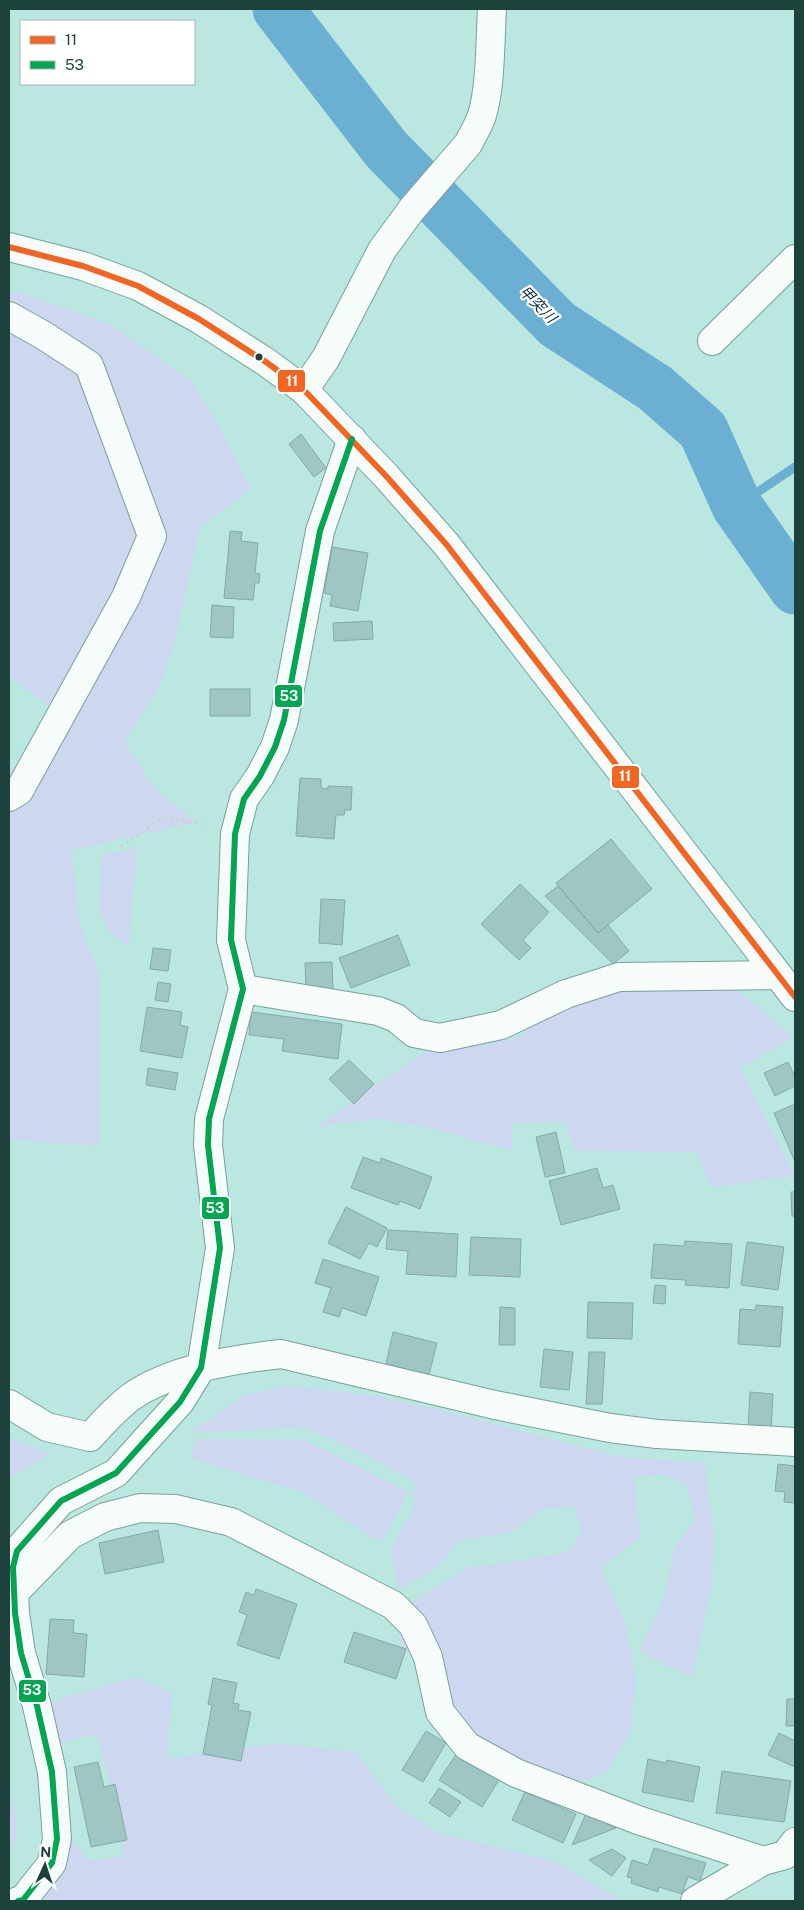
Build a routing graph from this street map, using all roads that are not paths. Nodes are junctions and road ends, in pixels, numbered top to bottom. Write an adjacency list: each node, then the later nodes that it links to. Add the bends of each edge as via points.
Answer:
1 (492, 9): 6 (main road, via 482,116 468,144 412,209 382,250 326,358)
2 (9, 247): 6 (main road, via 83,266 138,286 199,319)
3 (795, 259): 5 (main road)
4 (9, 316): 8 (main road, via 88,365 152,536 126,597 19,791)
5 (712, 341)
6 (304, 390): 7 (main road)
7 (352, 439): 9 (main road, via 446,544); 10 (main road, via 320,531 284,720 275,747 244,799 236,831 231,940)
8 (9, 797)
9 (778, 974): 10 (main road, via 619,977 566,994 501,1025 440,1038 414,1032 396,1018 378,1011); 11 (main road)
10 (242, 989): 12 (main road, via 209,1120 208,1145 220,1248)
11 (795, 997)
12 (201, 1368): 13 (main road, via 160,1380 132,1396 90,1437 47,1427); 14 (main road, via 281,1354 495,1405 610,1428); 15 (main road, via 180,1402 116,1473 62,1501 23,1544 13,1568)
13 (9, 1404)
14 (795, 1442)
15 (14, 1592): 17 (main road, via 70,1535 105,1517 140,1508 176,1509 231,1522 393,1605 413,1625 428,1657 440,1712 467,1746 516,1773 638,1820); 18 (main road, via 21,1653 52,1772 57,1839 52,1862 23,1900)
16 (795, 1842): 17 (main road, via 785,1855)
17 (763, 1861): 19 (main road)
18 (18, 1901)
19 (695, 1901)

